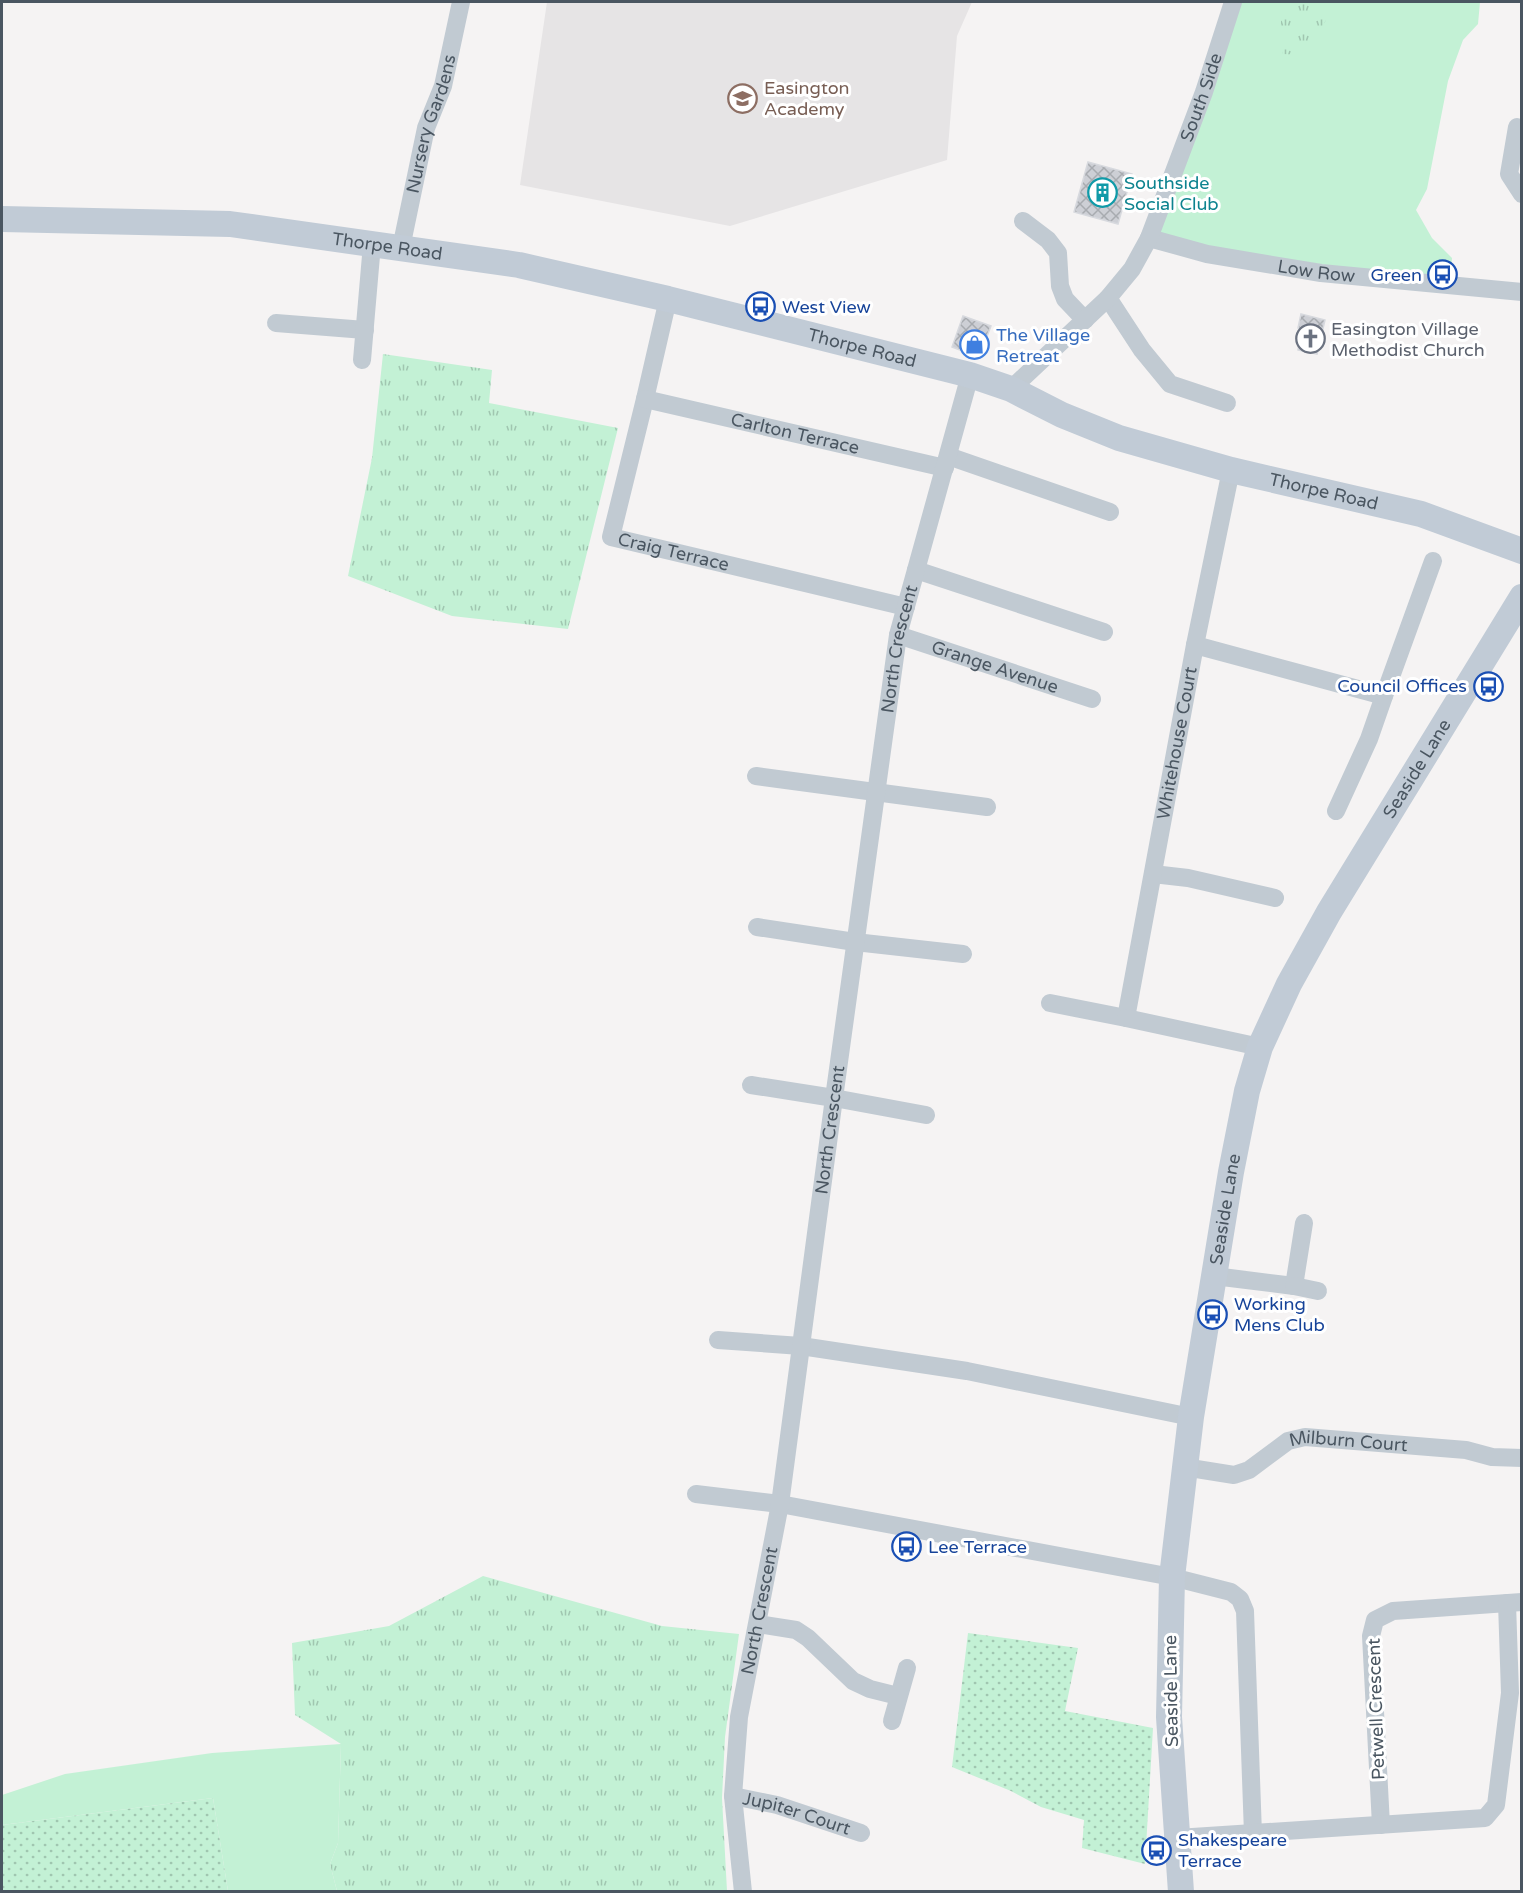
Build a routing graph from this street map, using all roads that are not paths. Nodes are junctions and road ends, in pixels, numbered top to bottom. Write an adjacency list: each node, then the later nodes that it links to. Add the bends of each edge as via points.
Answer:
1 (461, 2): 9 (street, Nursery Gardens, via 443,86 426,128)
2 (1233, 2): 7 (street, South Side)
3 (1517, 127): 4 (street, via 1509,174)
4 (1521, 194)
5 (2, 219): 8 (main road, Thorpe Road, via 230,224)
6 (1023, 221): 13 (street, via 1059,253 1060,286 1065,299)
7 (1149, 238): 10 (street, Low Row, via 1207,254 1322,273); 11 (street, South Side, via 1132,269)
8 (372, 244): 9 (main road, Thorpe Road); 15 (street)
9 (401, 248): 12 (main road, Thorpe Road, via 519,266)
10 (1521, 292)
11 (1108, 298): 13 (street, South Side); 20 (street, via 1170,384)
12 (668, 299): 17 (main road, Thorpe Road); 19 (street, Craig Terrace)
13 (1085, 320): 18 (street, South Side)
14 (276, 323): 15 (street)
15 (365, 330): 16 (street)
16 (362, 360)
17 (970, 375): 18 (main road, Thorpe Road); 21 (street, North Crescent)
18 (1011, 389): 22 (main road, Thorpe Road, via 1119,438)
19 (645, 399): 21 (street, Carlton Terrace); 28 (street, Craig Terrace, via 611,537)
20 (1227, 403)
21 (946, 462): 23 (street, Carlton Terrace); 26 (street, North Crescent)
22 (1232, 470): 24 (main road, Thorpe Road, via 1421,514); 31 (street, Whitehouse Court)
23 (1110, 512)
24 (1521, 551)
25 (1433, 561): 32 (street)
26 (916, 570): 28 (street, North Crescent); 29 (street)
27 (1521, 597): 45 (main road, Seaside Lane, via 1329,912)
28 (906, 607): 30 (street, North Crescent)
29 (1104, 632)
30 (898, 635): 33 (street, Grange Avenue); 35 (street, North Crescent)
31 (1195, 645): 32 (street); 38 (street, Whitehouse Court)
32 (1384, 696): 37 (street)
33 (1092, 699)
34 (756, 776): 35 (street)
35 (877, 792): 36 (street); 41 (street, North Crescent)
36 (987, 807)
37 (1336, 811)
38 (1153, 874): 39 (street); 44 (street, Whitehouse Court)
39 (1275, 898)
40 (757, 927): 41 (street)
41 (855, 942): 42 (street); 47 (street, North Crescent)
42 (963, 954)
43 (1050, 1004): 44 (street)
44 (1126, 1018): 45 (street)
45 (1260, 1047): 50 (main road, Seaside Lane, via 1243,1114)
46 (751, 1085): 47 (street)
47 (834, 1098): 48 (street); 54 (street, North Crescent)
48 (926, 1115)
49 (1304, 1223): 51 (street)
50 (1214, 1276): 51 (street); 55 (main road, Seaside Lane)
51 (1294, 1286): 52 (street)
52 (1318, 1291)
53 (718, 1340): 54 (street)
54 (801, 1346): 55 (street, via 967,1371); 59 (street, North Crescent)
55 (1191, 1417): 57 (main road, Seaside Lane)
56 (1521, 1458): 57 (street, Milburn Court, via 1305,1437 1288,1441 1249,1470 1234,1475)
57 (1184, 1467): 60 (main road, Seaside Lane)
58 (696, 1494): 59 (street)
59 (780, 1504): 60 (street); 62 (street, North Crescent)
60 (1172, 1576): 69 (street, via 1231,1592 1240,1599 1245,1611); 70 (main road, Seaside Lane, via 1169,1717)
61 (1514, 1603): 67 (street, Petwell Crescent, via 1510,1693 1496,1805 1485,1818); 67 (street, Petwell Crescent, via 1393,1611 1376,1620 1371,1636)
62 (758, 1624): 64 (street, via 796,1629 853,1681); 66 (street, North Crescent, via 740,1717)
63 (907, 1668): 64 (street)
64 (898, 1696): 65 (street)
65 (892, 1721)
66 (733, 1796): 68 (street, Jupiter Court, via 777,1804); 71 (street, North Crescent)
67 (1381, 1825): 69 (street, Petwell Crescent)
68 (861, 1833)
69 (1253, 1834): 70 (street, Petwell Crescent)
70 (1178, 1838): 72 (main road, Seaside Lane)
71 (743, 1892)
72 (1181, 1892)

